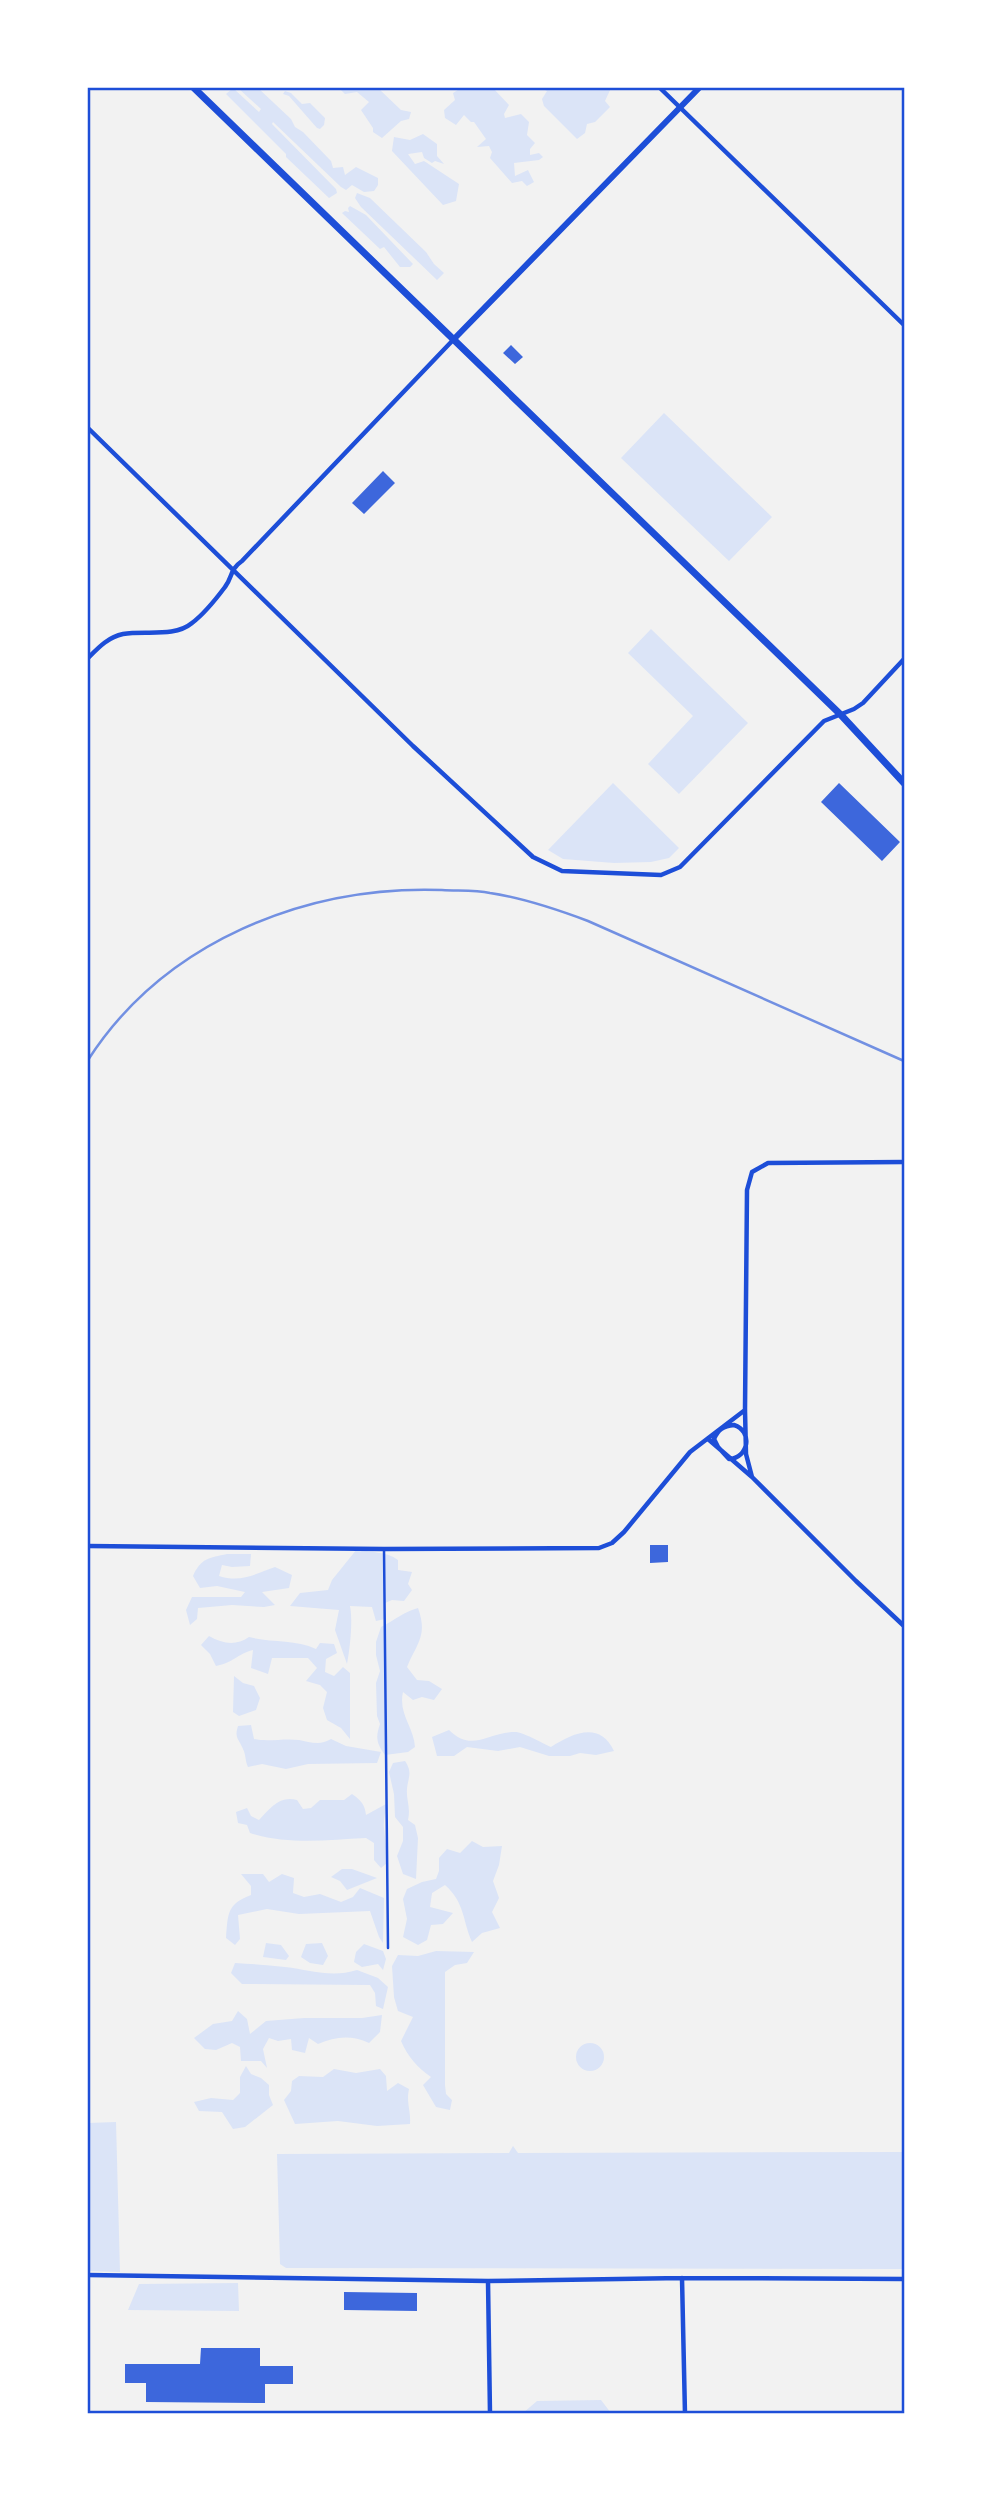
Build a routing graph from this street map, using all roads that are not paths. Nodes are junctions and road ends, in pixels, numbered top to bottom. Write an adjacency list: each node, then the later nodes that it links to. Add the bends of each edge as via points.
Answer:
1 (194, 88): 6 (main road)
2 (660, 88): 4 (street)
3 (699, 88): 4 (street)
4 (680, 107): 5 (street); 6 (street)
5 (905, 325)
6 (454, 339): 8 (street); 11 (main road)
7 (88, 428): 8 (street)
8 (233, 568): 9 (street, via 227,585 192,624 178,630 124,634 104,642); 11 (street, via 503,831 542,863 562,871 661,875 680,867 824,721)
9 (88, 657)
10 (905, 659): 11 (street, via 863,703)
11 (841, 715): 12 (main road)
12 (905, 783)
13 (905, 1162): 14 (street, via 768,1163 752,1172 747,1189)
14 (745, 1410): 15 (street); 17 (street)
15 (726, 1426): 16 (street); 17 (street, via 739,1426)
16 (717, 1432): 18 (street); 19 (street)
17 (746, 1434): 20 (street)
18 (708, 1439): 19 (street); 24 (street, via 673,1470 624,1532 599,1548)
19 (718, 1447): 21 (street)
20 (746, 1448): 21 (street, via 742,1455); 22 (street)
21 (729, 1459): 22 (street)
22 (752, 1477): 25 (street)
23 (88, 1546): 24 (street)
24 (384, 1549): 26 (lane)
25 (905, 1626)
26 (388, 1948)
27 (88, 2275): 30 (street)
28 (682, 2278): 29 (street); 30 (street); 32 (street)
29 (905, 2279)
30 (488, 2281): 31 (street)
31 (490, 2413)
32 (685, 2413)

